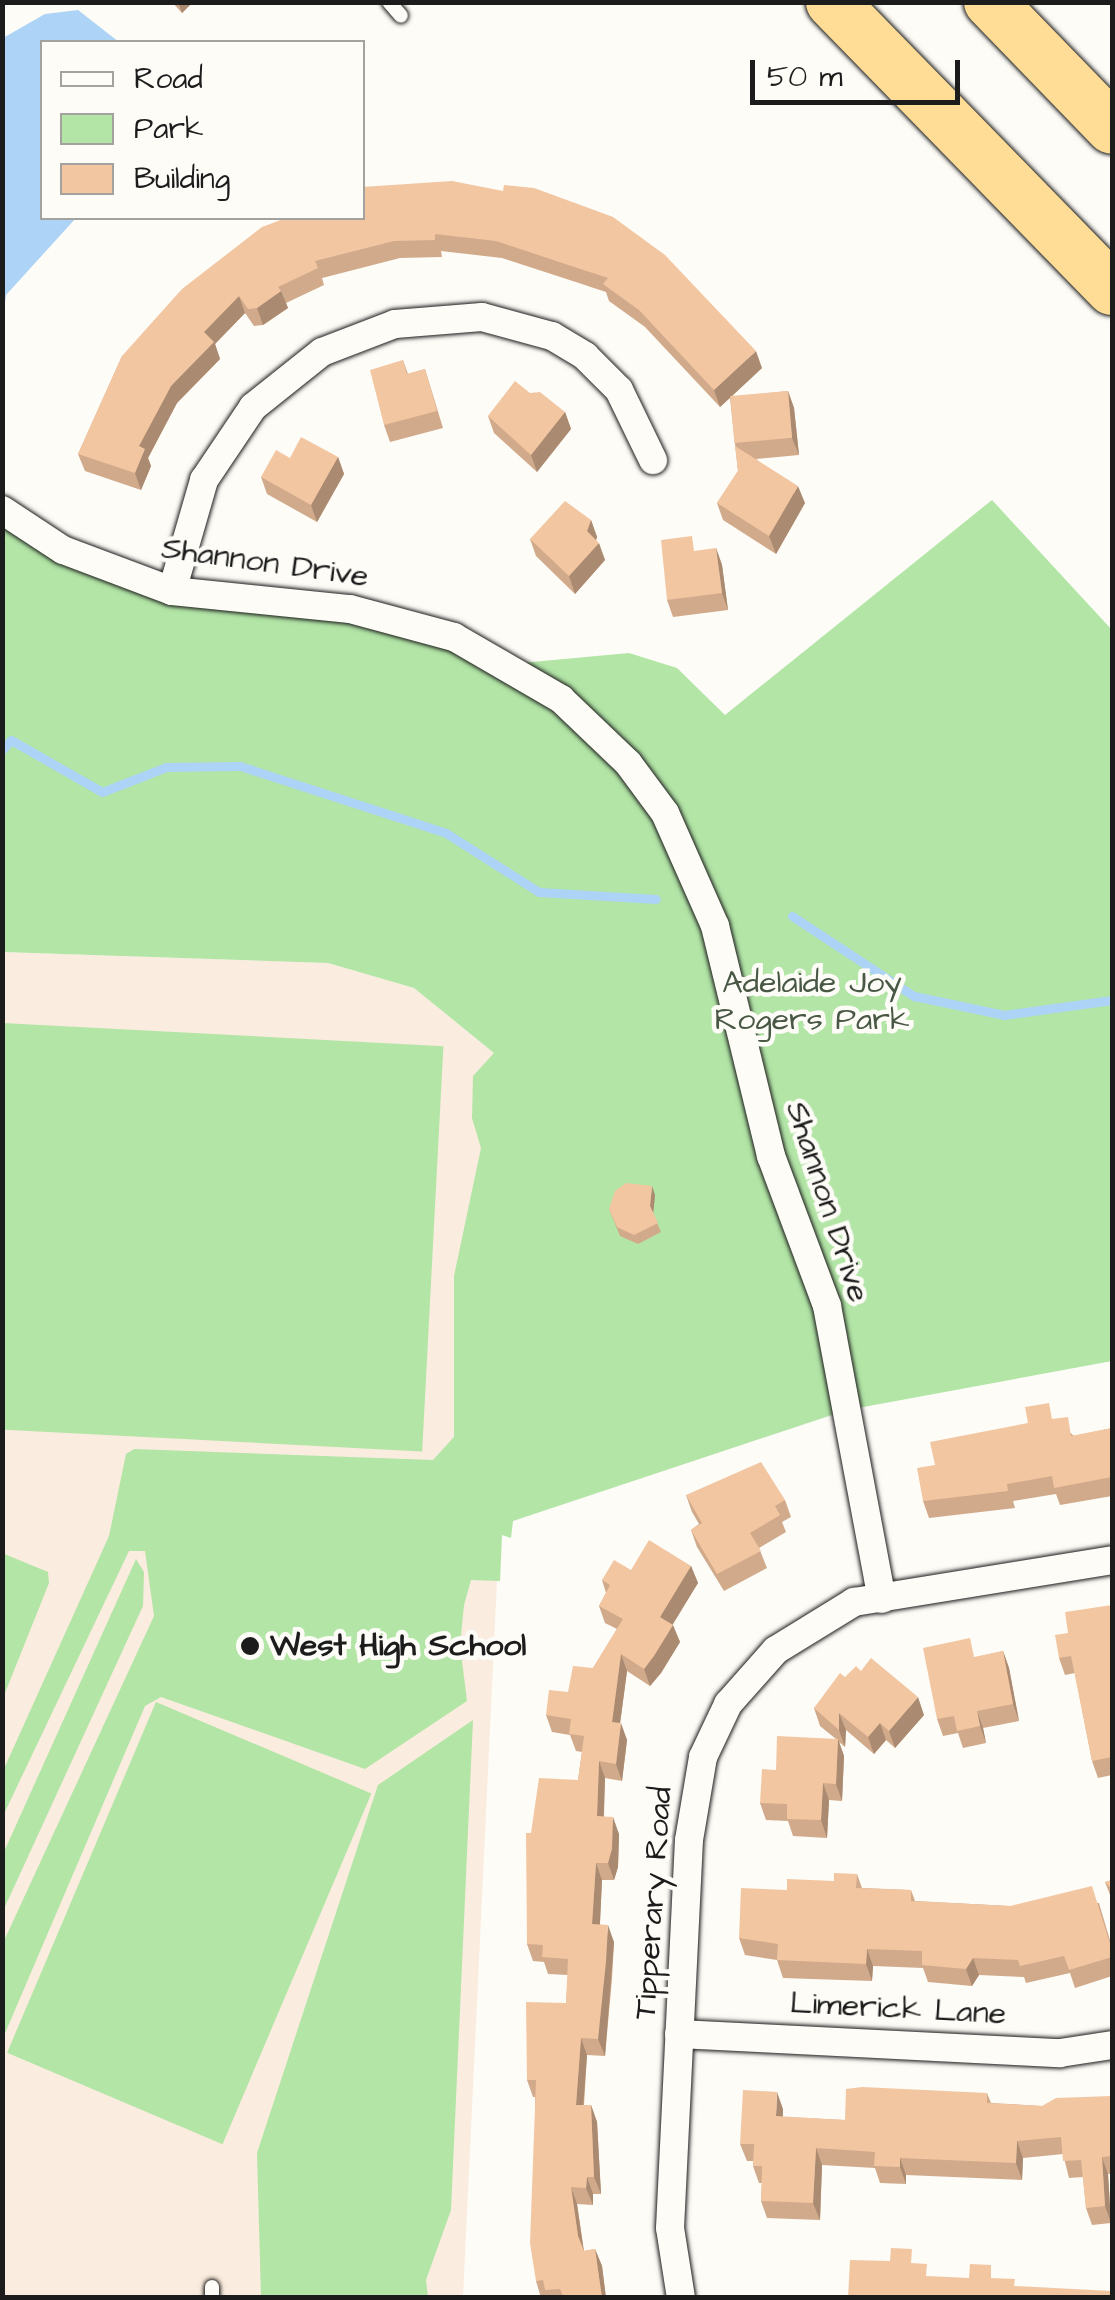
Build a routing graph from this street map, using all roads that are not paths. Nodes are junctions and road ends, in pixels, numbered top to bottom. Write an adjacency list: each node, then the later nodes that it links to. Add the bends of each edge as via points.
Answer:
1 (389, 2): 4 (lane)
2 (832, 2): 6 (highway)
3 (990, 2): 5 (highway)
4 (401, 16)
5 (1112, 128)
6 (1112, 289)
7 (653, 460): 9 (street, via 619,390 586,356 552,336 482,316 394,324 322,352 253,407 204,480)
8 (2, 510): 9 (street, Shannon Drive, via 63,550)
9 (172, 591): 11 (street, Shannon Drive, via 350,609 454,637 561,699 628,764 664,813 715,926 770,1156 827,1306)
10 (1112, 1560): 11 (street, Tipperary Road)
11 (882, 1599): 12 (street, Tipperary Road, via 854,1602 776,1650 747,1678 712,1731 689,1840)
12 (680, 2034): 13 (street, Limerick Lane, via 1060,2053); 14 (street, Tipperary Road, via 670,2228)
13 (1112, 2044)
14 (680, 2298)

